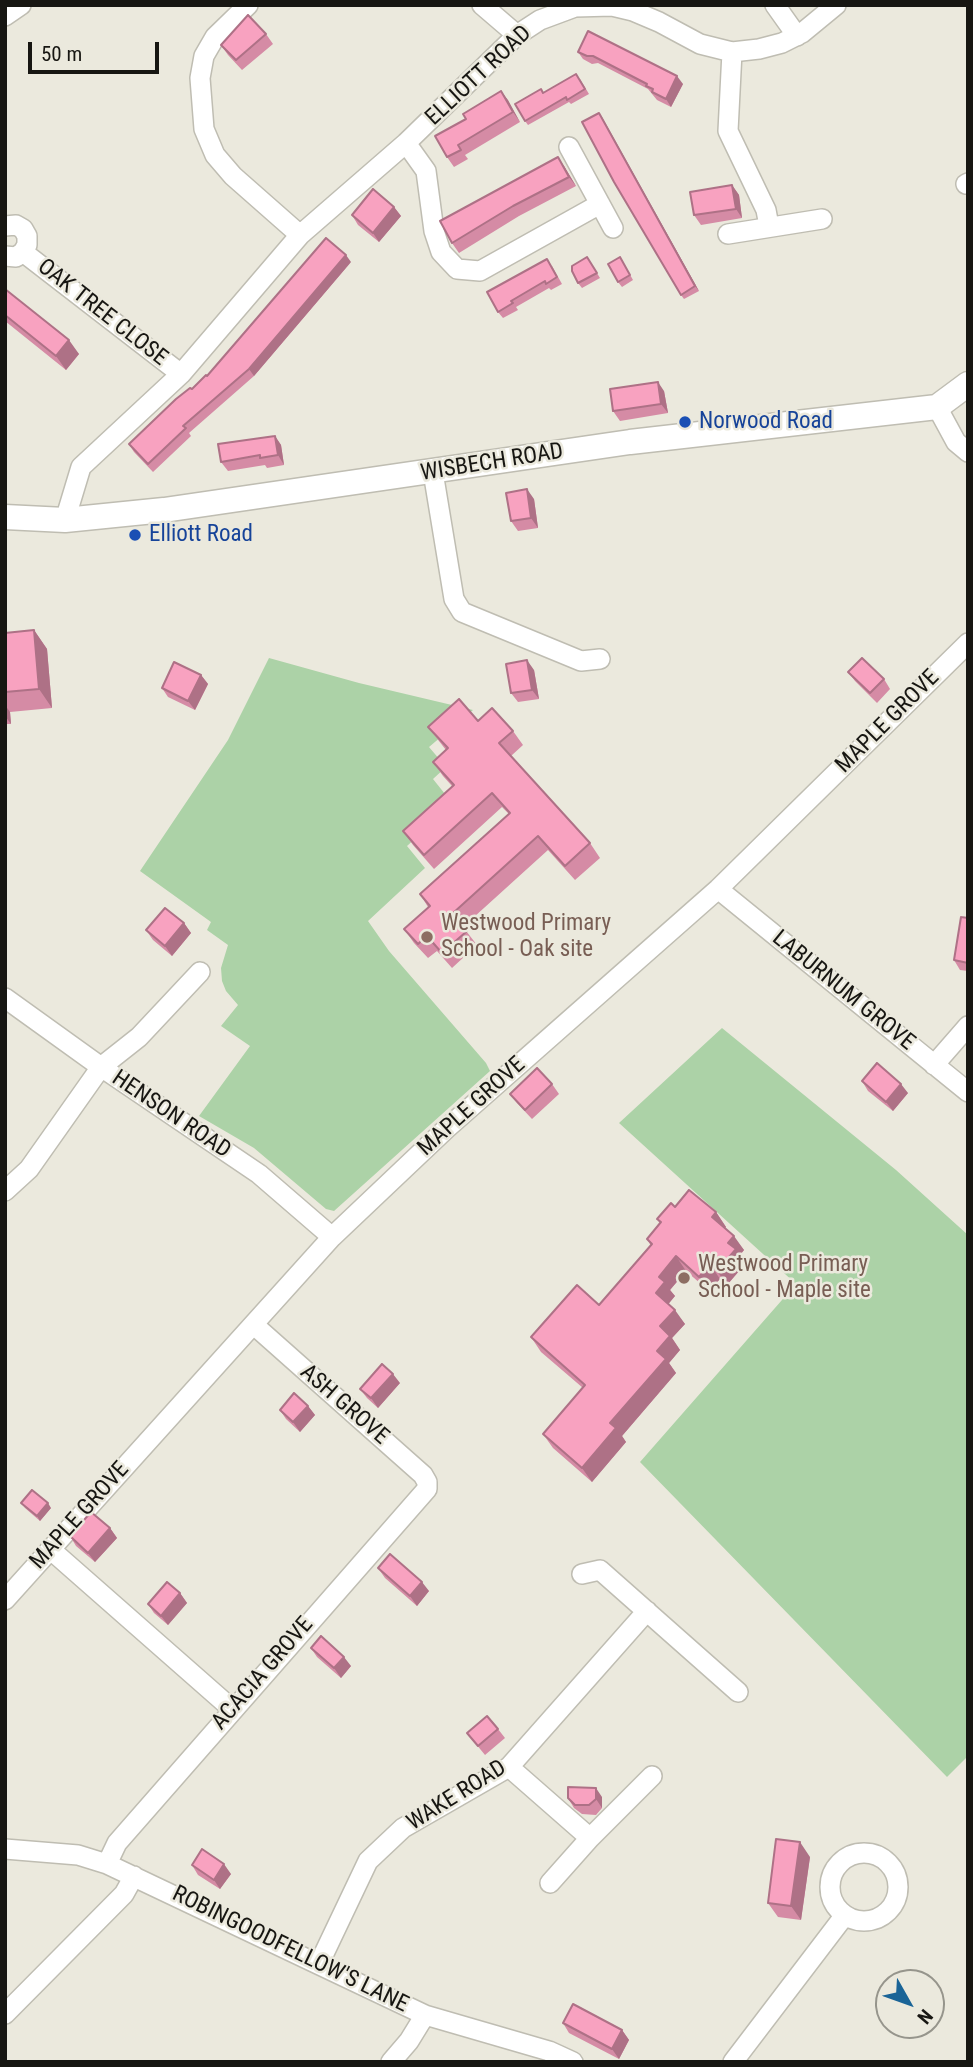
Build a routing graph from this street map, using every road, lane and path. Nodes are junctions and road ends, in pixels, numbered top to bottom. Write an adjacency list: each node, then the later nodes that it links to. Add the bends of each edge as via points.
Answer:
1 (21, 5): 7 (street)
2 (248, 5): 19 (street, via 215,37 204,55 200,78 204,129 215,155 233,176)
3 (482, 5): 8 (street)
4 (775, 5): 9 (street)
5 (836, 5): 9 (street, ELLIOTT ROAD)
6 (612, 6): 8 (street, ELLIOTT ROAD, via 558,11); 10 (street, ELLIOTT ROAD, via 659,22 700,44)
7 (5, 16)
8 (517, 35): 11 (street, ELLIOTT ROAD)
9 (797, 36): 10 (street, ELLIOTT ROAD, via 759,49)
10 (732, 52): 16 (street, via 728,131 766,210)
11 (406, 144): 13 (street, via 426,171 441,252 457,269 480,271); 19 (street, ELLIOTT ROAD)
12 (569, 146): 13 (street)
13 (600, 204): 17 (street)
14 (822, 219): 16 (street)
15 (5, 226): 20 (street, OAK TREE CLOSE, via 16,225 27,236 27,245)
16 (769, 226): 18 (street)
17 (613, 228)
18 (727, 234)
19 (300, 235): 21 (street, ELLIOTT ROAD)
20 (14, 254): 21 (street, OAK TREE CLOSE)
21 (181, 374): 27 (street, ELLIOTT ROAD, via 80,467)
22 (968, 384): 23 (main road)
23 (937, 407): 24 (street, via 956,442); 25 (main road, WISBECH ROAD, via 630,442)
24 (968, 452)
25 (433, 472): 27 (main road, WISBECH ROAD); 29 (street, via 454,600 462,612 581,661)
26 (7, 517): 27 (main road, WISBECH ROAD)
27 (65, 520)
28 (968, 643): 30 (street, MAPLE GROVE)
29 (600, 659)
30 (718, 889): 34 (street, LABURNUM GROVE); 38 (street, MAPLE GROVE, via 447,1128)
31 (200, 972): 35 (street, via 139,1037)
32 (5, 998): 35 (street, HENSON ROAD)
33 (968, 1027): 34 (street)
34 (934, 1065): 36 (street, LABURNUM GROVE)
35 (101, 1067): 37 (street, via 29,1169); 38 (street, HENSON ROAD, via 259,1174)
36 (968, 1092)
37 (5, 1191)
38 (332, 1237): 39 (street, MAPLE GROVE)
39 (254, 1325): 40 (street, ASH GROVE, via 423,1475); 41 (street, MAPLE GROVE)
40 (427, 1489): 46 (street, ACACIA GROVE)
41 (50, 1549): 43 (street, MAPLE GROVE); 46 (street)
42 (582, 1574): 44 (street, via 600,1570)
43 (5, 1600)
44 (647, 1611): 45 (street); 47 (street, WAKE ROAD)
45 (738, 1692)
46 (232, 1709): 51 (street, ACACIA GROVE, via 117,1843)
47 (509, 1767): 49 (street); 55 (street, WAKE ROAD, via 403,1828 368,1861)
48 (652, 1776): 49 (street)
49 (590, 1838): 53 (street)
50 (5, 1849): 51 (street, ROBINGOODFELLOW'S LANE, via 78,1855)
51 (107, 1864): 52 (street, ROBINGOODFELLOW'S LANE)
52 (134, 1876): 55 (street, ROBINGOODFELLOW'S LANE); 56 (street, via 124,1894)
53 (550, 1883)
54 (845, 1914): 60 (street)
55 (320, 1964): 57 (street, ROBINGOODFELLOW'S LANE)
56 (5, 2014)
57 (425, 2015): 58 (street); 59 (street, ROBINGOODFELLOW'S LANE)
58 (391, 2062)
59 (573, 2062)
60 (733, 2062)

